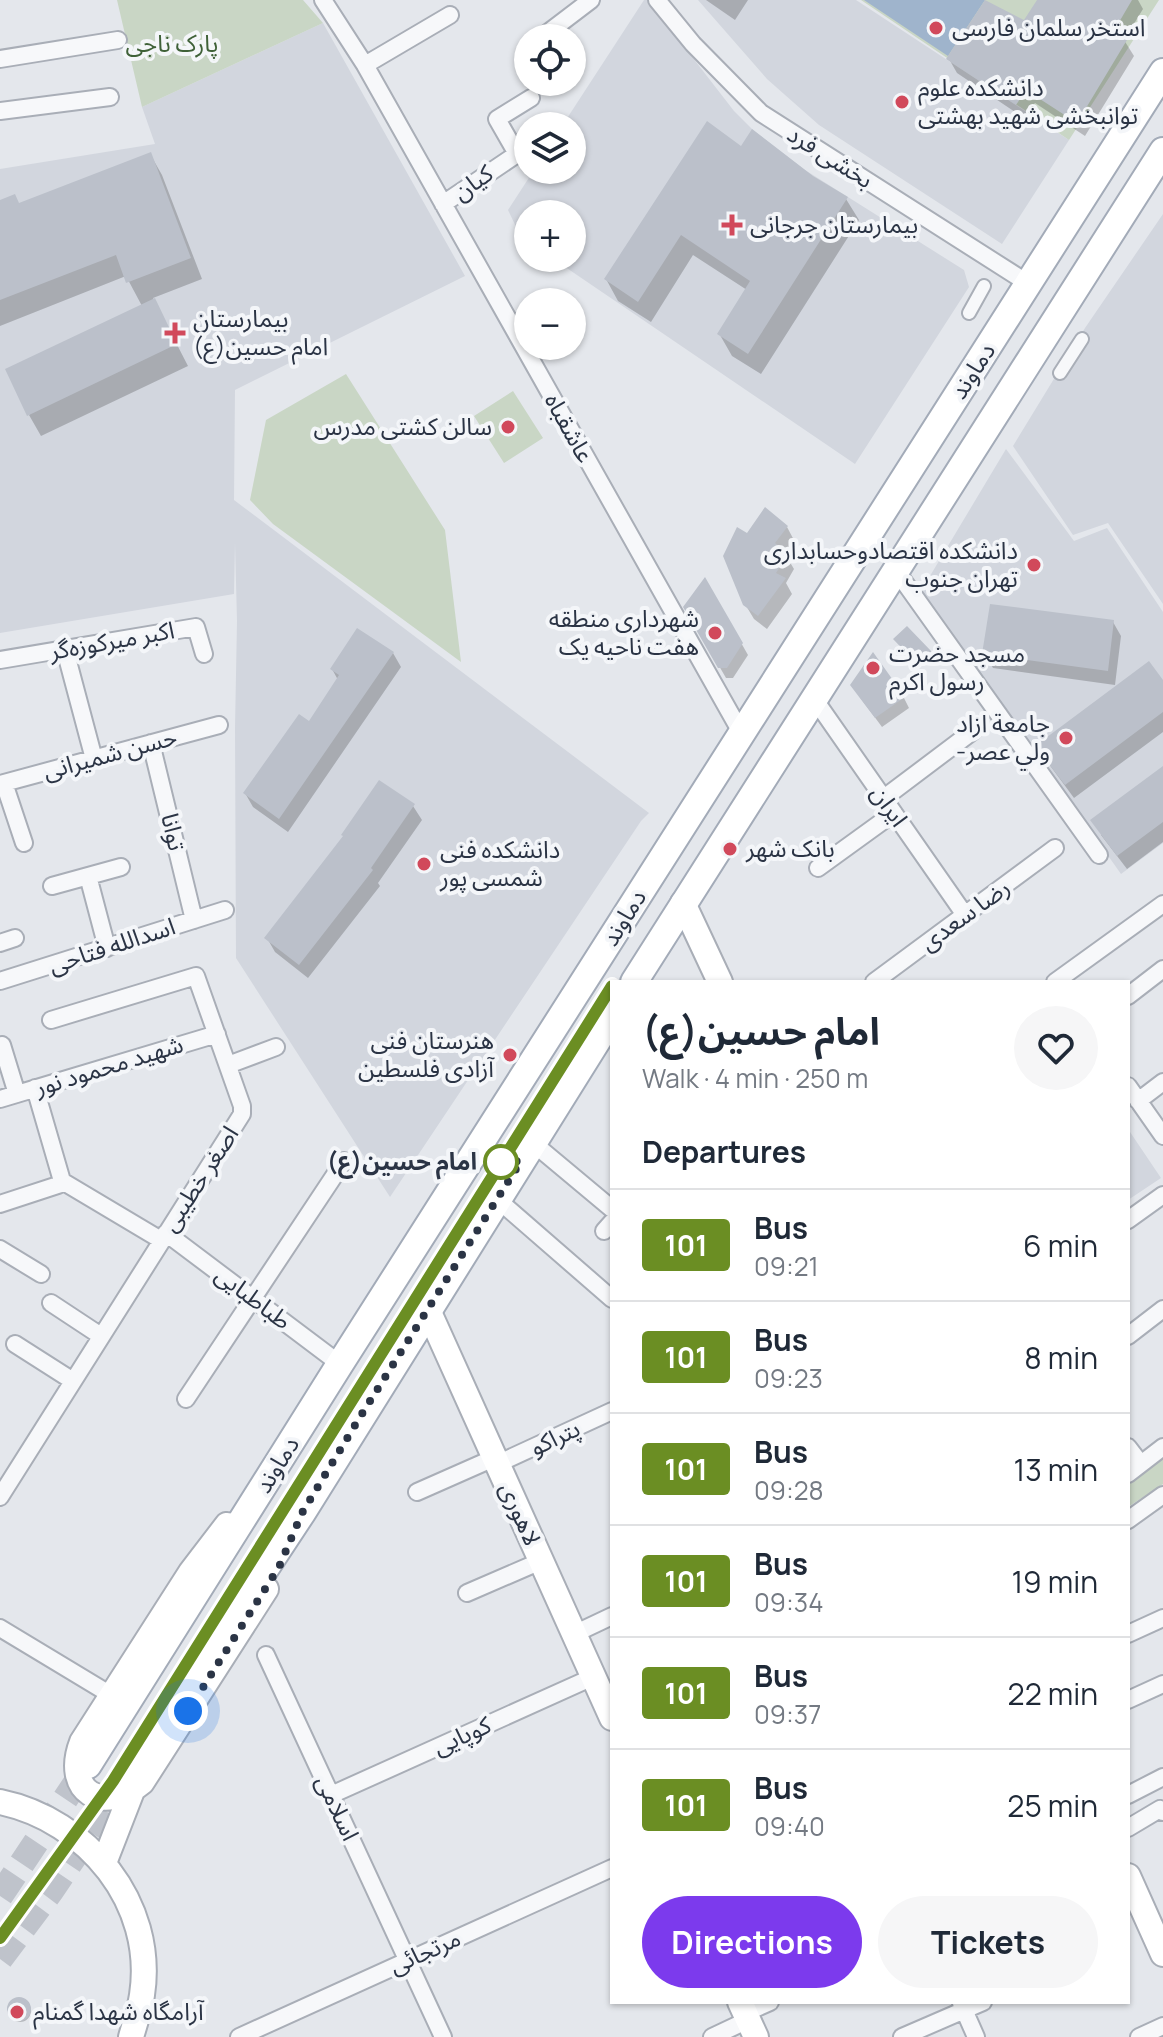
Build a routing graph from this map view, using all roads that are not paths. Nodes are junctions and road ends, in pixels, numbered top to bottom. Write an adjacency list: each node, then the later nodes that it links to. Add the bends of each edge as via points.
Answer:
1 (323, 0): 8 (street, عاشقباه)
2 (591, 0): 5 (street)
3 (657, 0): 15 (street, بخشی فرد, via 761,113)
4 (450, 15): 8 (street)
5 (559, 24)
6 (118, 40): 7 (street)
7 (0, 59)
8 (365, 65): 14 (street, عاشقباه)
9 (1163, 72): 15 (main road, دماوند)
10 (110, 97): 12 (street)
11 (531, 98): 14 (street, کیان, via 497,119 517,154)
12 (0, 111)
13 (1163, 151): 20 (main road, دماوند)
14 (443, 204): 27 (street, عاشقباه)
15 (1029, 284): 27 (main road, دماوند)
16 (984, 286): 17 (street)
17 (969, 313)
18 (1082, 339): 19 (street)
19 (1060, 373)
20 (895, 569): 24 (main road, دماوند); 35 (street)
21 (65, 650): 22 (street, اکبر میرکوزه‌گر, via 196,627); 23 (street, اکبر میرکوزه‌گر); 29 (street)
22 (204, 654)
23 (0, 660)
24 (813, 697): 31 (street, ایران); 40 (main road, دماوند)
25 (219, 725): 28 (street, حسن شمیرانی)
26 (973, 731): 31 (street)
27 (742, 734): 85 (main road, دماوند)
28 (151, 743): 29 (street, حسن شمیرانی); 44 (street, توانا)
29 (94, 759): 30 (street, حسن شمیرانی)
30 (2, 783): 33 (street)
31 (884, 798): 32 (street, ایران)
32 (894, 813): 37 (street); 43 (street, ایران)
33 (24, 843)
34 (1055, 848): 43 (street, رضا سعدی)
35 (1099, 855)
36 (121, 867): 38 (street)
37 (818, 868)
38 (88, 876): 39 (street); 45 (street)
39 (52, 886)
40 (683, 903): 47 (main road, دماوند); 48 (main road)
41 (1163, 904): 50 (street)
42 (225, 910): 44 (street, اسدالله فتاحی)
43 (965, 915): 49 (street, رضا سعدی)
44 (194, 920): 45 (street, اسدالله فتاحی)
45 (107, 948): 51 (street, اسدالله فتاحی)
46 (1163, 969): 52 (street)
47 (635, 980)
48 (719, 980)
49 (877, 980)
50 (1058, 980)
51 (0, 981)
52 (1130, 994)
53 (51, 1020): 55 (street, اصغر خطیبی, via 196,976)
54 (610, 1020): 66 (main road, دماوند)
55 (217, 1034): 58 (street, اصغر خطیبی); 60 (street, شهید محمود نور)
56 (2, 1045): 62 (street)
57 (276, 1047): 58 (street)
58 (228, 1065): 74 (street, اصغر خطیبی, via 242,1114)
59 (1163, 1082): 64 (street)
60 (35, 1088): 62 (street, شهید محمود نور); 68 (street)
61 (1130, 1089): 64 (street)
62 (17, 1094): 63 (street, شهید محمود نور)
63 (0, 1099)
64 (1138, 1101): 65 (street)
65 (1163, 1136)
66 (533, 1143): 70 (main road, دماوند); 72 (street)
67 (344, 1161): 78 (street)
68 (62, 1181): 71 (street); 74 (street, طباطبایی)
69 (1163, 1195): 73 (street)
70 (497, 1199): 77 (street); 81 (main road, دماوند)
71 (0, 1204)
72 (610, 1207)
73 (1130, 1219)
74 (163, 1236): 78 (street, طباطبایی); 83 (street, اصغر خطیبی)
75 (0, 1249): 76 (street)
76 (41, 1274)
77 (610, 1297)
78 (252, 1298): 85 (street, طباطبایی); 87 (street)
79 (51, 1303): 83 (street)
80 (1163, 1309): 82 (street)
81 (428, 1310): 90 (main road, لاهوری); 112 (main road, دماوند)
82 (1130, 1334)
83 (101, 1336): 86 (street, اصغر خطیبی)
84 (15, 1344): 86 (street)
85 (340, 1364): 92 (main road, دماوند)
86 (73, 1381): 95 (street, اصغر خطیبی)
87 (186, 1399)
88 (610, 1412): 90 (street, پتراکو)
89 (1163, 1447): 91 (street)
90 (496, 1461): 93 (street, پتراکو); 97 (main road, لاهوری)
91 (1134, 1469)
92 (262, 1489): 107 (main road, via 191,1572); 110 (main road, دماوند)
93 (417, 1492)
94 (1163, 1495): 96 (street)
95 (0, 1497)
96 (1130, 1519)
97 (541, 1561): 98 (street); 103 (main road, لاهوری)
98 (467, 1593)
99 (610, 1617): 103 (street)
100 (1163, 1618): 102 (street)
101 (0, 1628): 107 (street)
102 (1130, 1633)
103 (574, 1634): 105 (main road, لاهوری)
104 (266, 1655): 114 (street, اسلامی)
105 (602, 1683): 109 (main road, لاهوری); 114 (street, کوپایی)
106 (1163, 1684): 108 (street)
107 (111, 1695): 112 (main road, via 82,1742 75,1759 77,1775 95,1798 107,1799)
108 (1130, 1699)
109 (610, 1711)
110 (88, 1765)
111 (1163, 1777): 113 (street)
112 (127, 1788): 118 (main road)
113 (1130, 1794)
114 (331, 1795): 122 (street, اسلامی)
115 (0, 1802): 118 (main road, via 52,1820)
116 (1163, 1812): 117 (street)
117 (1130, 1827)
118 (104, 1863): 127 (main road, via 129,1902 142,1947 142,1994)
119 (610, 1869): 122 (street, مرتجائی)
120 (1130, 1880): 121 (main road)
121 (1163, 1954)
122 (408, 1960): 128 (street, مرتجائی); 129 (street, اسلامی)
123 (767, 2004): 125 (street)
124 (962, 2006): 131 (street); 132 (street)
125 (748, 2018): 130 (street)
126 (1163, 2026): 133 (street)
127 (131, 2037)
128 (239, 2037)
129 (443, 2037)
130 (712, 2037)
131 (902, 2037)
132 (976, 2037)
133 (1139, 2037)

